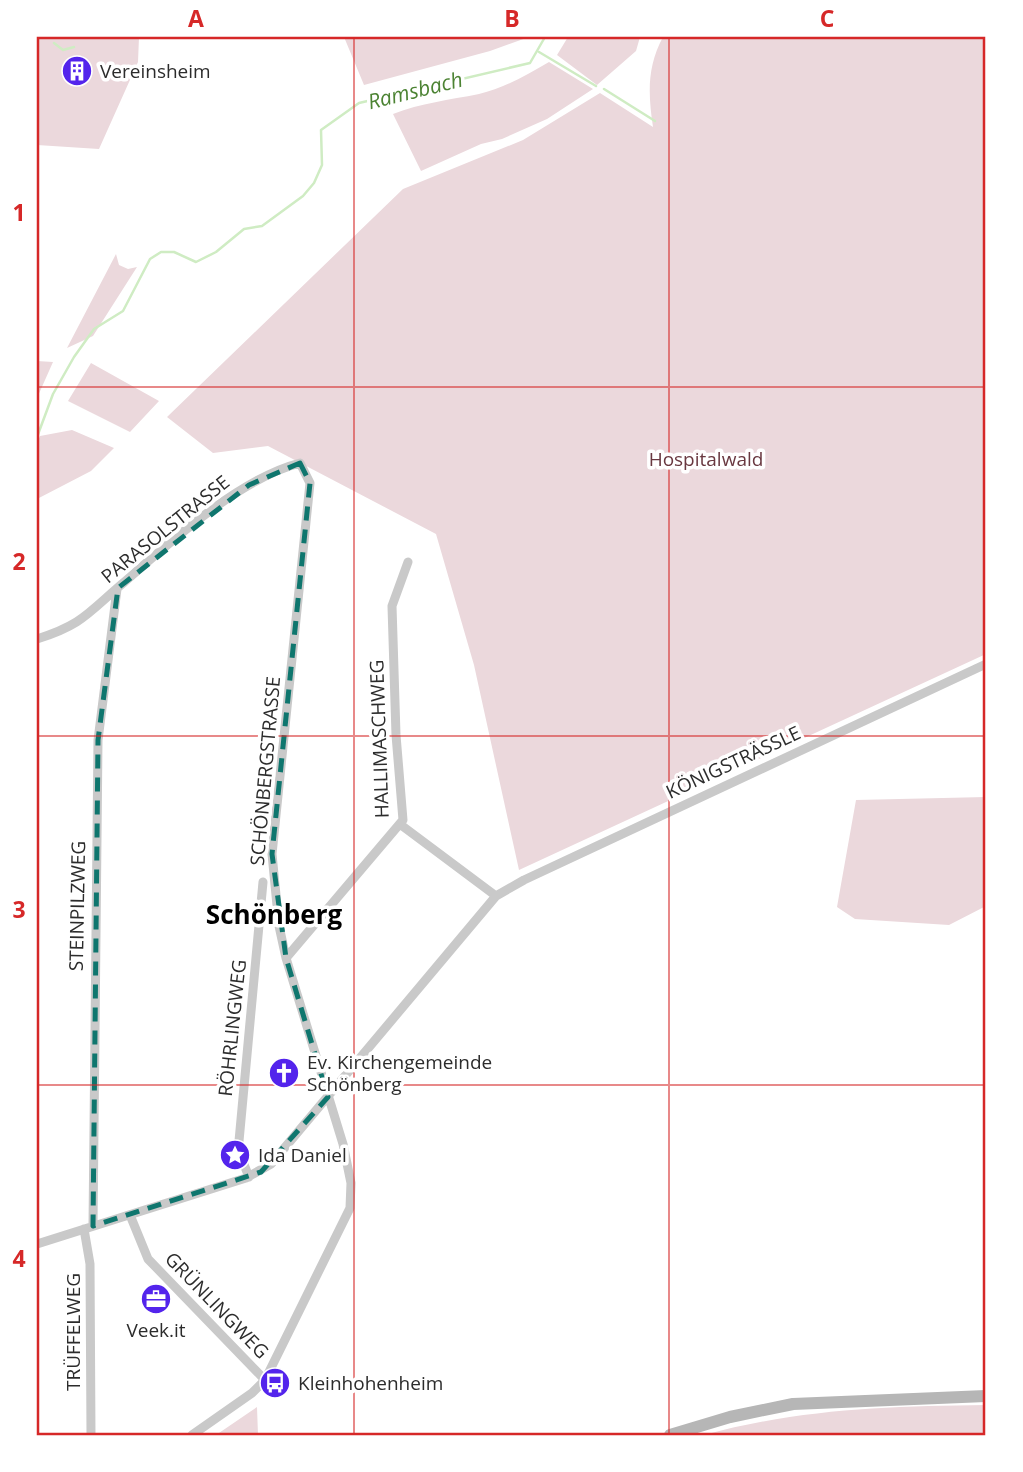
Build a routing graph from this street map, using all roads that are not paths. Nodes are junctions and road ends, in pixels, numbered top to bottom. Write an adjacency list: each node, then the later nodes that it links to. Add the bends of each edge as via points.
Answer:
1 (310, 483): 3 (street, PARASOLSTRASSE, via 300,463 276,469 193,526); 9 (street, SCHÖNBERGSTRASSE, via 272,854)
2 (408, 562): 6 (street, HALLIMASCHWEG, via 392,606)
3 (118, 588): 4 (street, PARASOLSTRASSE, via 93,613); 13 (street, STEINPILZWEG, via 98,740)
4 (37, 639)
5 (986, 664): 8 (street, KÖNIGSTRÄSSLE)
6 (401, 825): 8 (street); 9 (street, HALLIMASCHWEG)
7 (263, 882): 11 (street, RÖHRLINGWEG, via 239,1141)
8 (496, 896): 10 (street)
9 (286, 958): 10 (street, SCHÖNBERGSTRASSE)
10 (328, 1097): 11 (street, via 283,1153); 15 (street, SCHÖNBERGSTRASSE, via 351,1183 350,1208)
11 (249, 1177): 12 (street)
12 (130, 1215): 13 (street); 15 (street, GRÜNLINGWEG, via 148,1259)
13 (89, 1228): 14 (street); 17 (street, TRÜFFELWEG)
14 (37, 1244)
15 (265, 1380): 18 (street)
16 (986, 1396): 19 (main road, via 793,1404)
17 (91, 1435)
18 (192, 1435)
19 (670, 1435)

